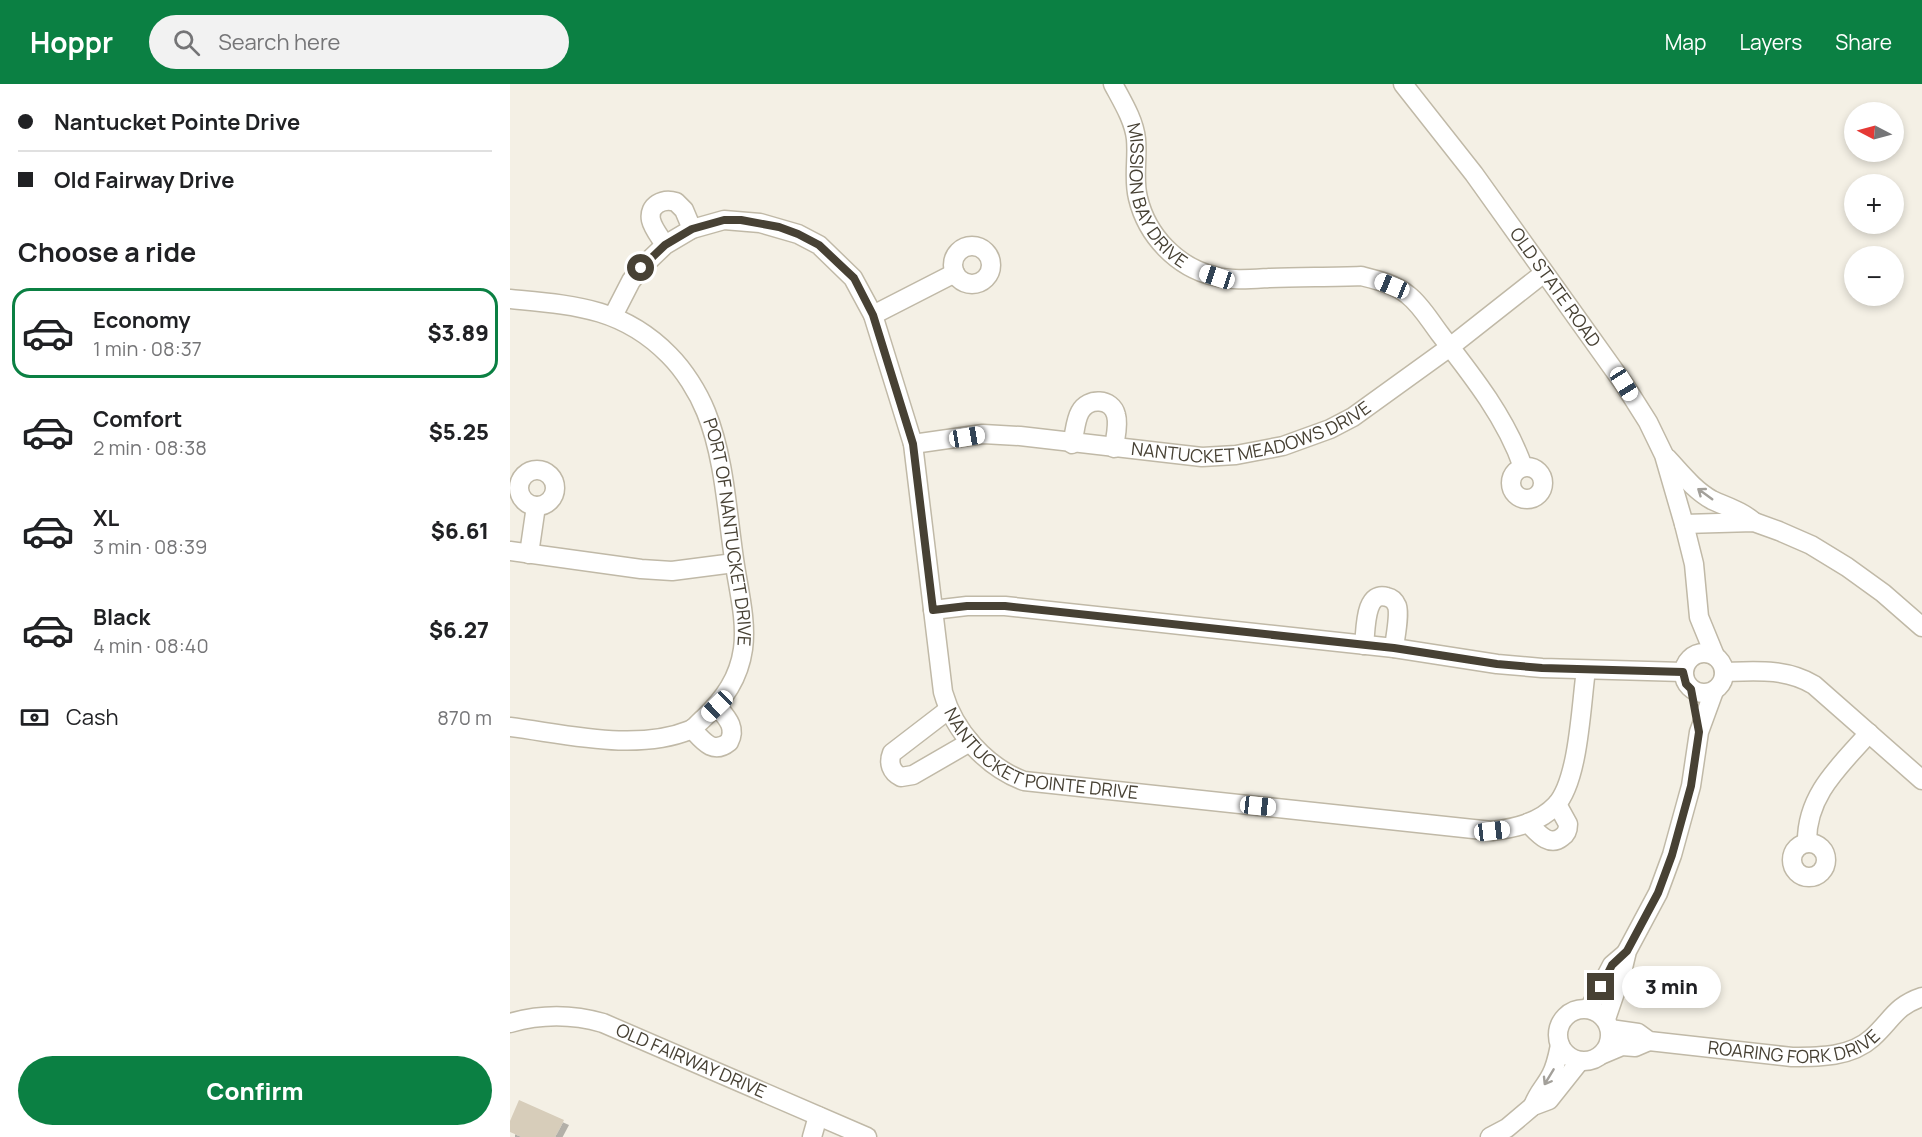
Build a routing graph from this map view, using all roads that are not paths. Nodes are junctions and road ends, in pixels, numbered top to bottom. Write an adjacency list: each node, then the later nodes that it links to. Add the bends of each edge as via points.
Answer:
1 (1113, 84): 10 (street, MISSION BAY DRIVE, via 1136,136 1135,180 1147,224 1178,259 1217,277 1361,276 1378,280 1407,294)
2 (1403, 84): 6 (street, OLD STATE ROAD, via 1474,174)
3 (692, 229): 4 (street, NANTUCKET POINTE DRIVE); 4 (street, via 676,202 657,203 651,221); 8 (street, NANTUCKET POINTE DRIVE, via 724,220 741,220 798,234 819,245 854,278)
4 (665, 245): 9 (street, NANTUCKET POINTE DRIVE, via 631,281)
5 (955, 273): 8 (street)
6 (1544, 273): 10 (street, NANTUCKET MEADOWS DRIVE); 14 (street, OLD STATE ROAD, via 1624,384)
7 (510, 299): 9 (street, PORT OF NANTUCKET DRIVE, via 576,305)
8 (873, 315): 11 (street, NANTUCKET POINTE DRIVE)
9 (613, 316): 21 (street, PORT OF NANTUCKET DRIVE, via 669,355 706,410 716,441)
10 (1450, 347): 13 (street, NANTUCKET MEADOWS DRIVE, via 1353,417 1284,446 1202,457); 15 (street, MISSION BAY DRIVE, via 1491,404)
11 (913, 444): 12 (street, NANTUCKET MEADOWS DRIVE, via 983,434); 22 (street, NANTUCKET POINTE DRIVE)
12 (1072, 444): 13 (street, NANTUCKET MEADOWS DRIVE); 13 (street, via 1082,408 1100,401 1117,416)
13 (1114, 448)
14 (1664, 455): 17 (street, one-way to 14, via 1711,499); 18 (street, OLD STATE ROAD)
15 (1523, 467)
16 (536, 506): 20 (street)
17 (1754, 522): 18 (street); 24 (street, via 1811,545 1847,567)
18 (1684, 524): 23 (street, via 1694,564)
19 (510, 551): 20 (street)
20 (529, 554): 21 (street, via 672,571)
21 (734, 563): 32 (street, PORT OF NANTUCKET DRIVE, via 745,632 743,651 740,668)
22 (933, 610): 25 (street, via 1005,606); 33 (street, NANTUCKET POINTE DRIVE)
23 (1700, 617): 27 (street); 28 (street)
24 (1922, 627)
25 (1364, 645): 26 (street); 26 (street, via 1369,606 1376,598 1386,596 1398,607)
26 (1394, 648): 29 (street, via 1497,664)
27 (1688, 664): 28 (street, via 1703,653); 29 (street); 30 (street, via 1686,684)
28 (1719, 664): 31 (street, via 1720,685); 37 (street, via 1801,677)
29 (1586, 670): 40 (street, NANTUCKET POINTE DRIVE, via 1574,764 1568,786)
30 (1691, 689): 31 (street); 36 (street)
31 (1714, 691): 36 (street)
32 (717, 706): 35 (street, PORT OF NANTUCKET DRIVE); 35 (street, via 732,726 729,742 720,748 709,746)
33 (948, 710): 38 (street, NANTUCKET POINTE DRIVE); 38 (street, via 896,748 890,758 892,770 901,777 913,775)
34 (510, 727): 35 (street, PORT OF NANTUCKET DRIVE, via 628,741)
35 (692, 729)
36 (1699, 732): 43 (street, via 1691,786 1672,855 1658,893)
37 (1869, 733): 39 (street); 42 (street, via 1825,784 1811,809)
38 (970, 742): 41 (street, NANTUCKET POINTE DRIVE, via 1001,770 1024,781 1492,831)
39 (1922, 780)
40 (1557, 804): 41 (street, NANTUCKET POINTE DRIVE); 41 (street, via 1568,824 1562,838 1549,840)
41 (1528, 824)
42 (1807, 843)
43 (1627, 951): 45 (street, via 1612,965); 47 (street)
44 (1922, 997): 48 (street, ROARING FORK DRIVE, via 1903,1004 1857,1049 1838,1054 1792,1057)
45 (1589, 1009): 47 (street, via 1598,1012); 49 (street, via 1571,1012 1564,1018 1559,1027)
46 (510, 1023): 53 (street, OLD FAIRWAY DRIVE, via 531,1017 587,1018)
47 (1608, 1024): 48 (street, ROARING FORK DRIVE); 50 (street, via 1611,1040)
48 (1649, 1041): 50 (street, ROARING FORK DRIVE)
49 (1560, 1045): 51 (street, via 1565,1053); 52 (street, one-way to 52, via 1550,1077)
50 (1603, 1054): 51 (street)
51 (1580, 1061): 52 (street, via 1549,1100)
52 (1533, 1106): 57 (street)
53 (818, 1116): 54 (street); 55 (street); 56 (street, OLD FAIRWAY DRIVE)
54 (812, 1137)
55 (823, 1137)
56 (867, 1137)
57 (1490, 1137)

